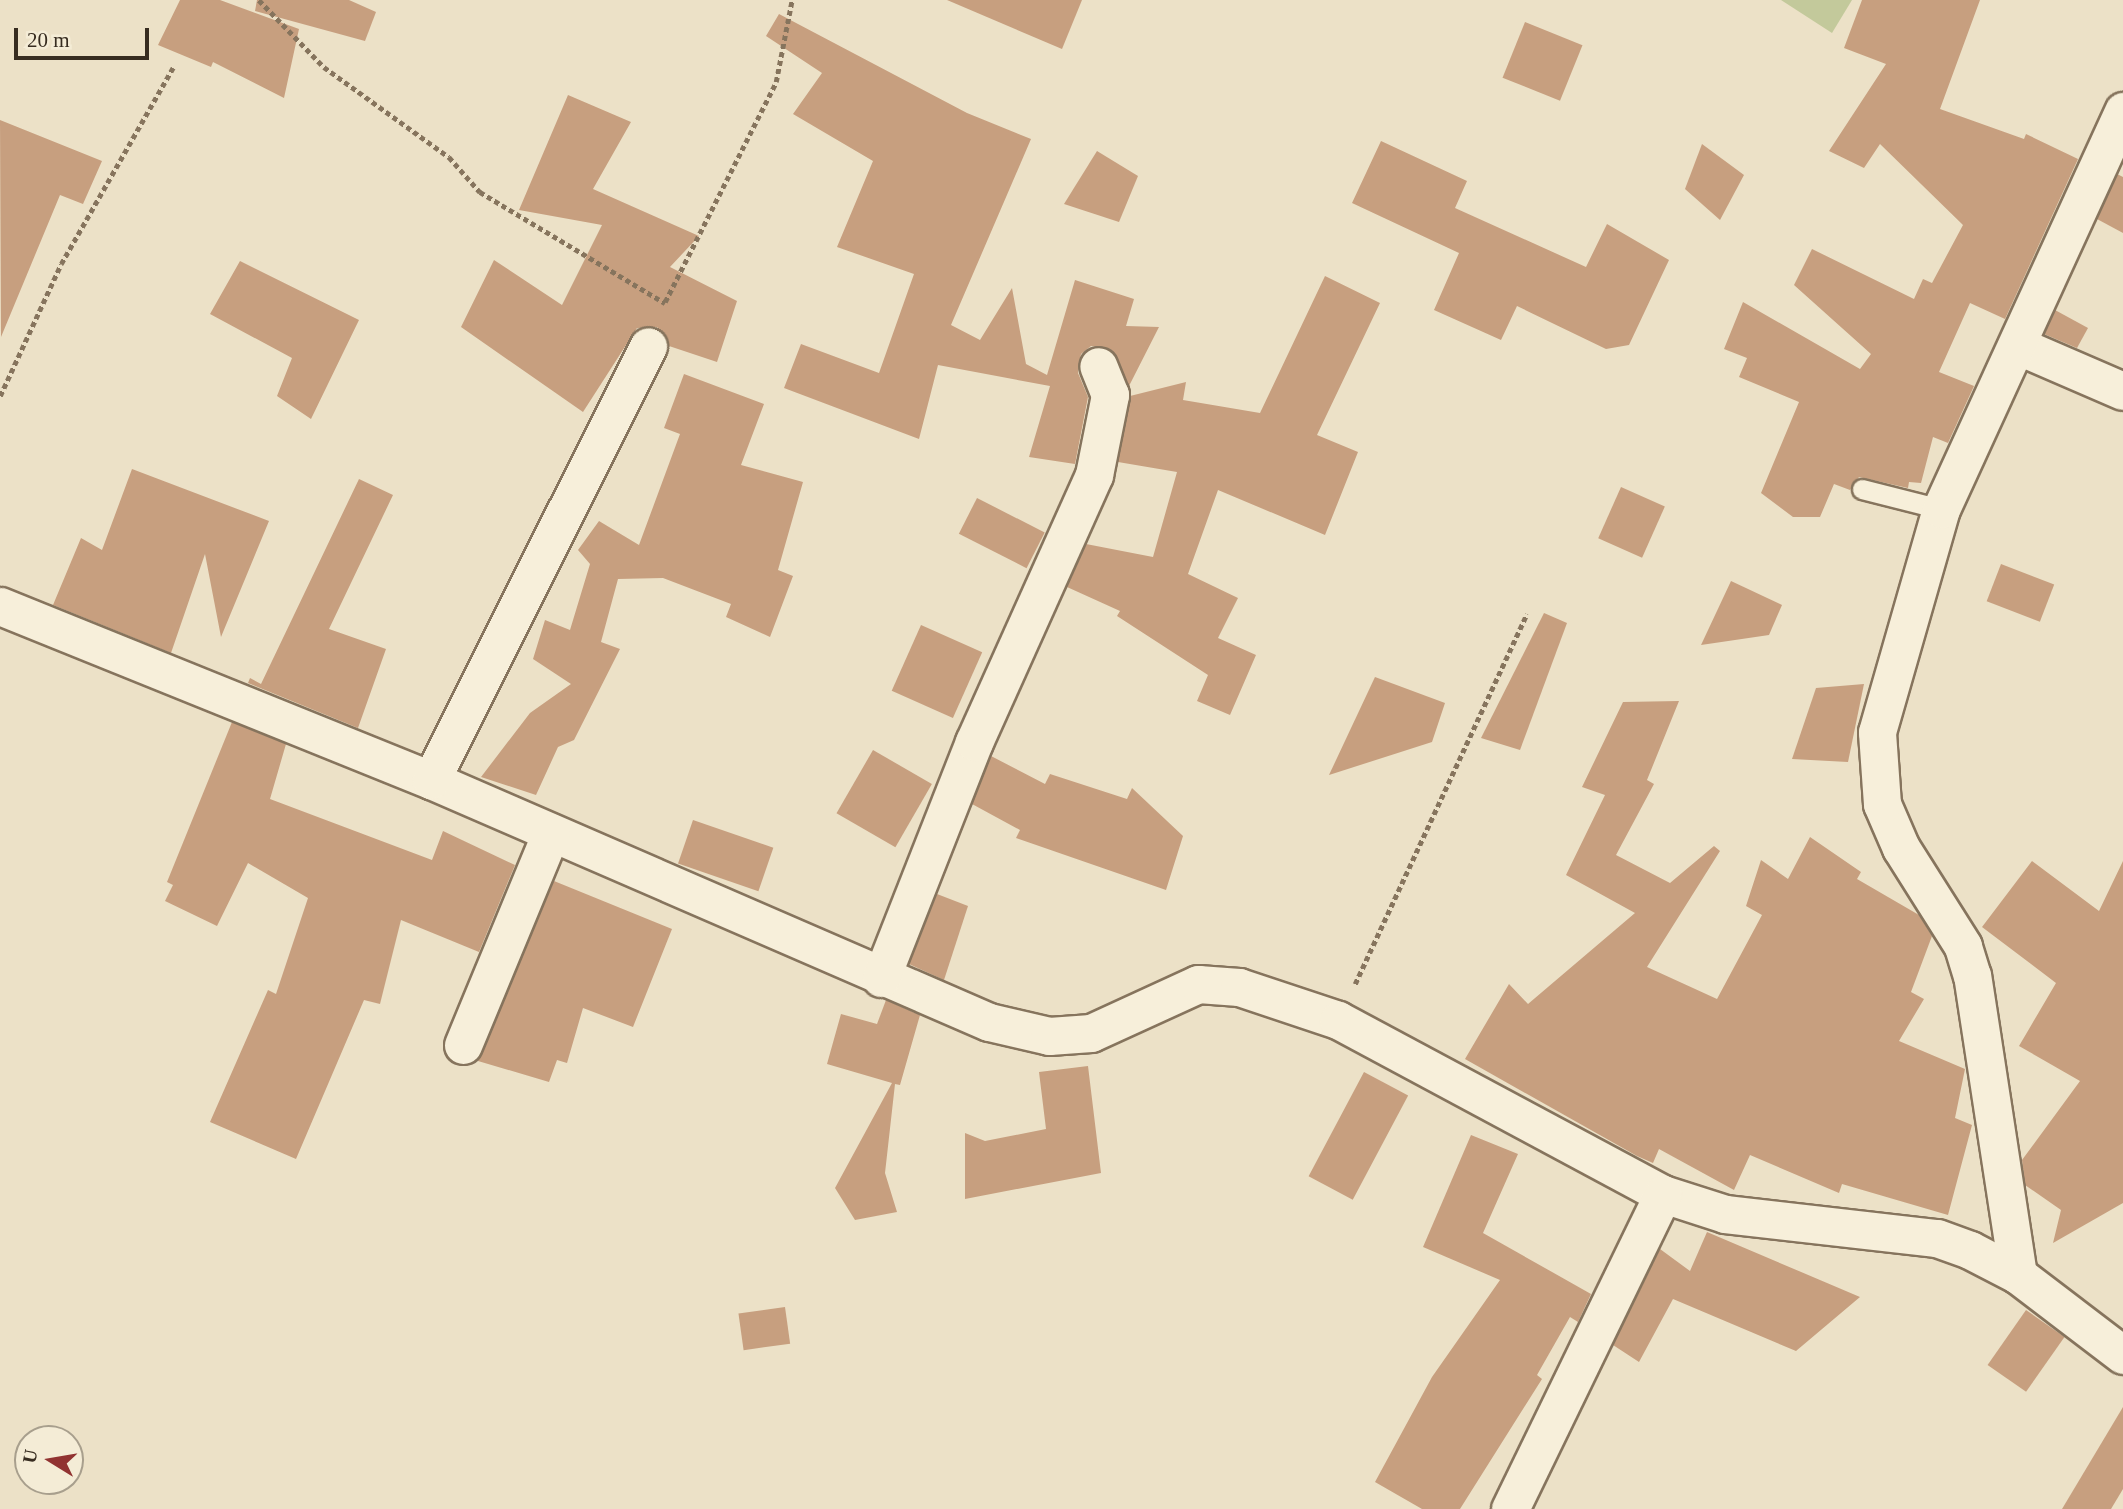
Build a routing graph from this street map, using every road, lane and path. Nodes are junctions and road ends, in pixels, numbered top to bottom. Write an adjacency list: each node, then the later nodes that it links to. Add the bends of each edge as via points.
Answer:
1 (258, 0): 5 (path, via 324,67 449,157 480,192)
2 (792, 0): 5 (path, via 776,82)
3 (173, 68): 10 (path, via 61,264)
4 (2123, 111): 7 (street)
5 (665, 303): 6 (path)
6 (649, 346): 15 (street)
7 (2020, 346): 9 (street); 12 (street)
8 (1098, 366): 17 (street, via 1110,395 1094,475 974,742)
9 (2123, 391)
10 (0, 396)
11 (1862, 489): 12 (lane)
12 (1941, 509): 21 (street, via 1885,690 1877,766 1882,804 1901,848 1963,946 1972,976)
13 (0, 606): 15 (street)
14 (1527, 614): 18 (path)
15 (430, 780): 16 (street)
16 (551, 833): 17 (street); 19 (street)
17 (881, 978): 18 (street, via 989,1021 1049,1036 1091,1033 1129,1020 1165,995 1198,984 1239,987)
18 (1338, 1020): 20 (street)
19 (463, 1045)
20 (1663, 1194): 21 (street, via 1725,1214 1937,1238); 23 (street)
21 (2018, 1275): 22 (street)
22 (2123, 1355)
23 (1510, 1509)

